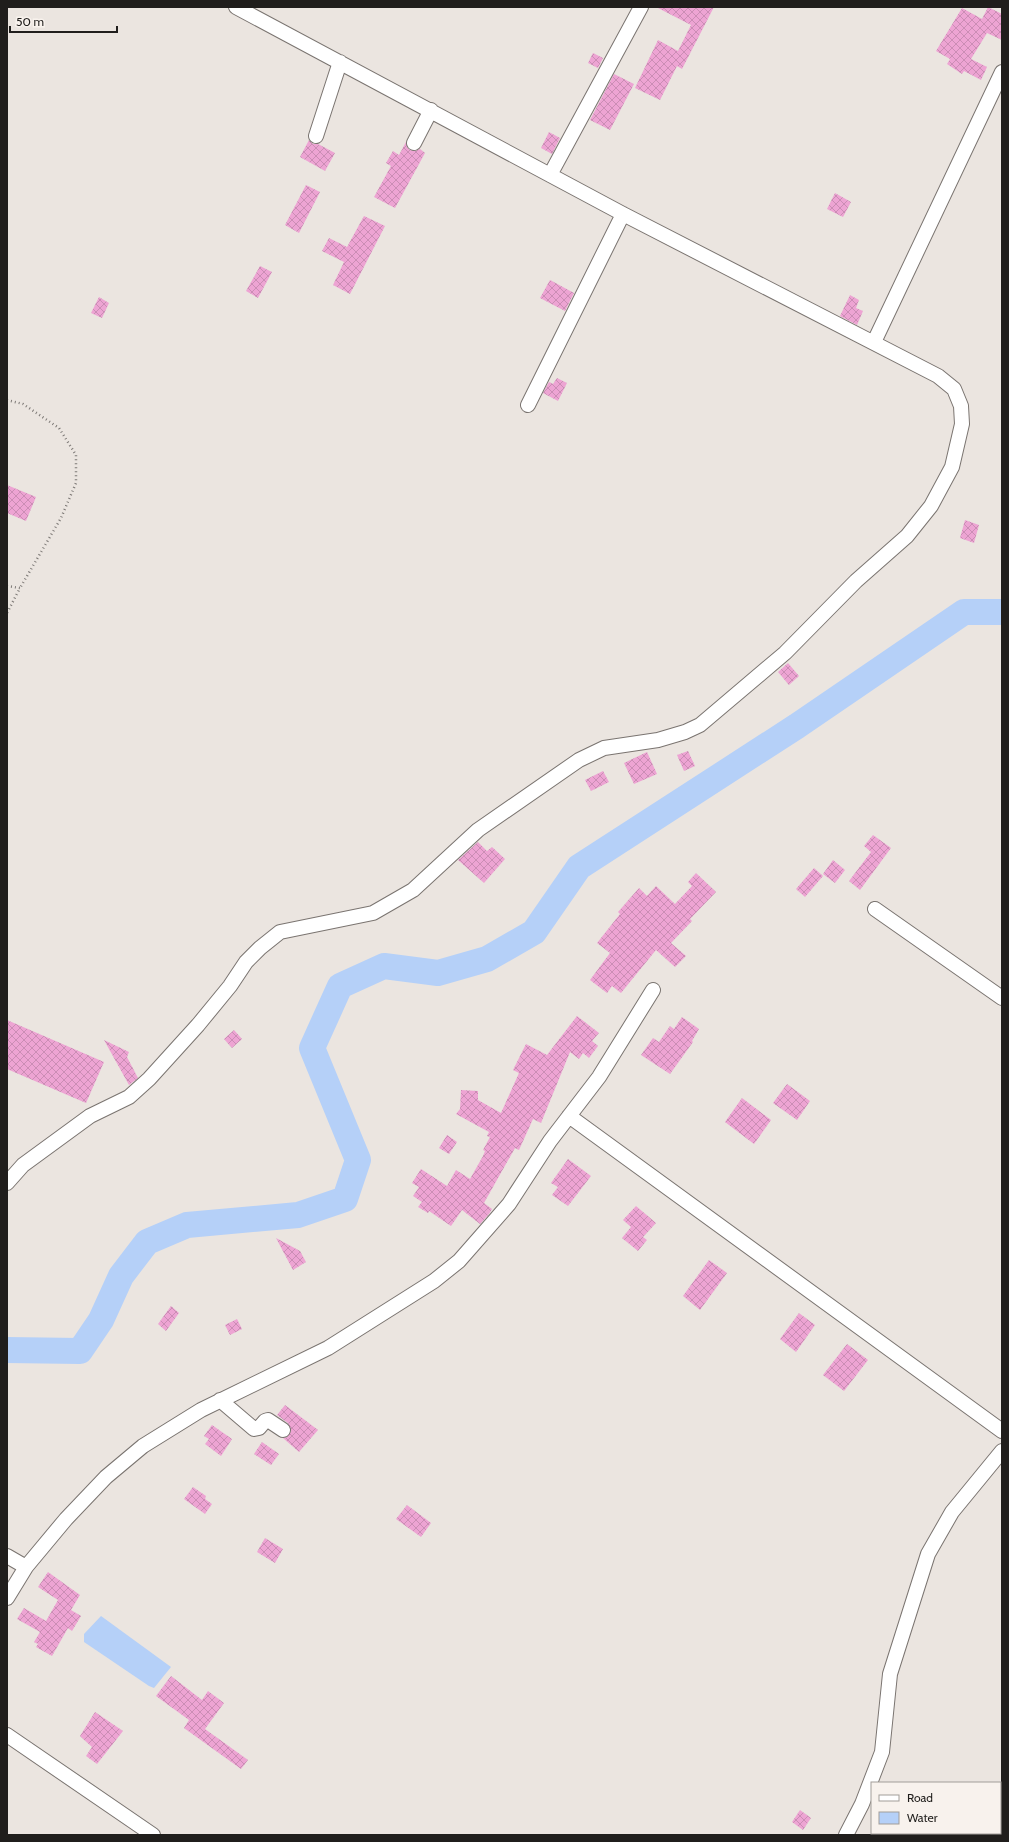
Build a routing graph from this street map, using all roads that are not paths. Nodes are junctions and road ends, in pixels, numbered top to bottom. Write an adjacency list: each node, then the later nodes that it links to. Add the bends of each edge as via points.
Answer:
1 (236, 7): 3 (street)
2 (641, 7): 8 (street)
3 (340, 62): 5 (street); 6 (street)
4 (1002, 72): 10 (street)
5 (431, 110): 7 (street); 8 (street)
6 (316, 136)
7 (414, 144)
8 (550, 175): 9 (street)
9 (623, 214): 10 (street); 11 (street)
10 (874, 342): 16 (street, via 938,376 954,389 961,406 962,424 952,467 931,506 907,536 856,581 785,653 700,725 658,740 604,748 579,760 478,830 414,890 373,914 280,932 246,962 198,1025 149,1079 129,1096 90,1116 23,1165)
11 (528, 405)
12 (875, 909): 14 (street)
13 (654, 990): 15 (street, via 599,1077)
14 (1002, 998)
15 (569, 1116): 17 (street, via 509,1204 459,1261 434,1281 328,1348); 19 (street)
16 (7, 1183)
17 (220, 1400): 18 (street, via 254,1429 268,1420); 22 (street, via 156,1437 106,1477)
18 (283, 1430)
19 (1002, 1431)
20 (1002, 1451): 26 (street, via 952,1512 928,1554 890,1674 882,1752 862,1804)
21 (7, 1556): 22 (street)
22 (26, 1567): 23 (street)
23 (7, 1598)
24 (7, 1735): 25 (street)
25 (153, 1835)
26 (846, 1835)

